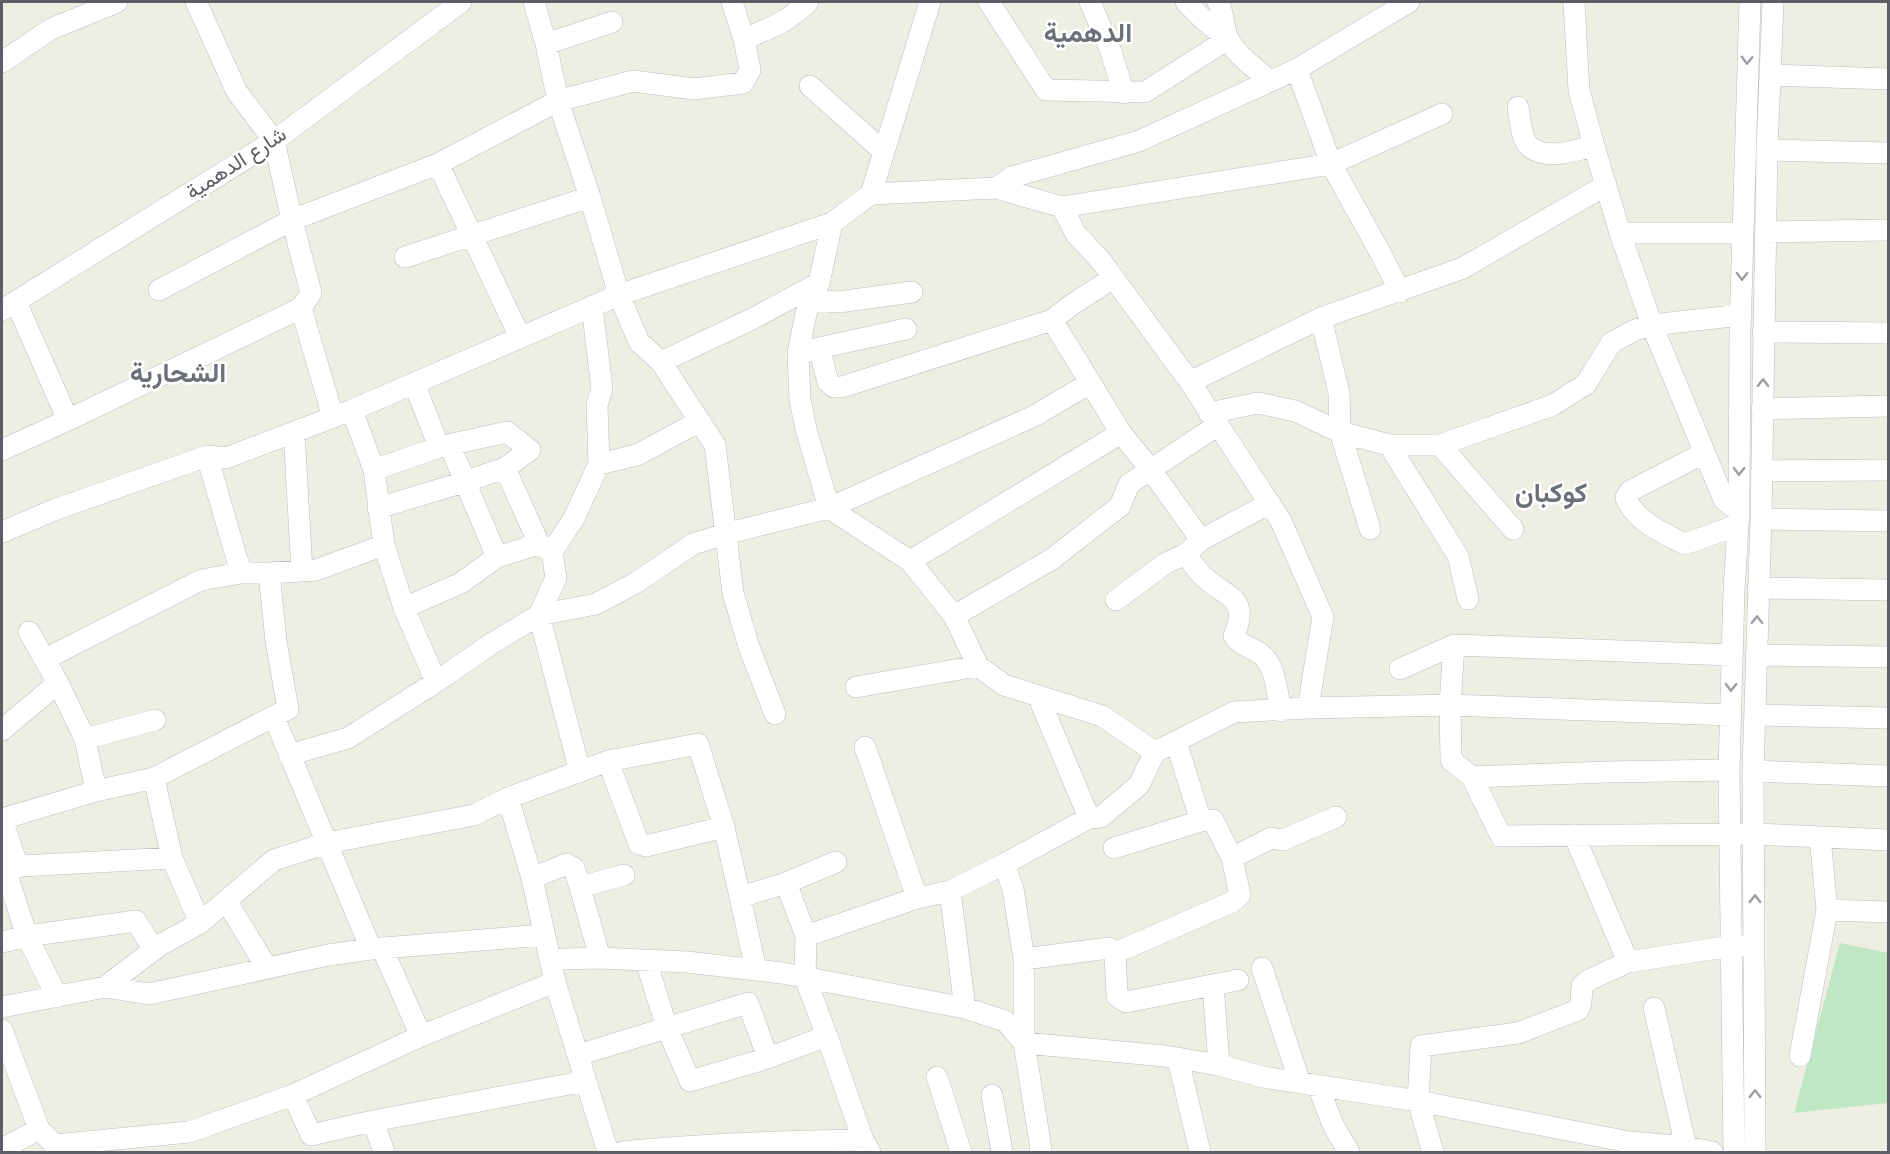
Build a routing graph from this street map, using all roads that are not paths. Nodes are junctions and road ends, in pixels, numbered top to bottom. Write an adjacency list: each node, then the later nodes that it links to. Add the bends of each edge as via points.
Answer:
1 (117, 2): 20 (street, via 51,29)
2 (196, 2): 30 (street, via 237,92)
3 (461, 2): 30 (street, شارع الدهمية)
4 (534, 2): 19 (street)
5 (732, 2): 17 (street)
6 (808, 2): 17 (street, via 794,16)
7 (930, 2): 33 (street)
8 (989, 2): 26 (street, via 1046,90)
9 (1090, 2): 26 (street)
10 (1186, 2): 18 (street)
11 (1409, 2): 21 (street)
12 (1574, 2): 31 (street, via 1579,90)
13 (1750, 2): 47 (street, one-way to 47)
14 (1773, 2): 22 (street)
15 (1222, 4): 18 (street)
16 (612, 22): 19 (street)
17 (744, 39): 27 (street, via 750,70 743,82 694,89 633,81)
18 (1228, 39): 23 (street); 26 (street, via 1145,92)
19 (546, 44): 27 (street)
20 (2, 62)
21 (1297, 69): 23 (street); 36 (street)
22 (1770, 75): 24 (street); 32 (street)
23 (1269, 80): 38 (street, via 1139,141 1012,177)
24 (1888, 80)
25 (810, 86): 33 (street)
26 (1124, 93)
27 (558, 101): 35 (street); 40 (street)
28 (1518, 107): 31 (street, via 1529,146 1545,153 1561,153)
29 (1442, 114): 36 (street)
30 (274, 141): 42 (street); 56 (street, شارع الدهمية)
31 (1594, 146): 37 (street)
32 (1767, 150): 34 (street); 45 (street)
33 (884, 152): 39 (street)
34 (1888, 153)
35 (438, 164): 42 (street); 48 (street)
36 (1331, 164): 41 (street); 54 (street)
37 (1606, 185): 46 (street); 54 (street, via 1463,268)
38 (996, 188): 39 (street); 41 (street)
39 (871, 194): 43 (street)
40 (590, 197): 48 (street); 55 (street)
41 (1062, 207): 50 (street, via 1076,234)
42 (292, 220): 51 (street); 58 (street, via 311,293)
43 (832, 223): 52 (street); 55 (street)
44 (1888, 230): 45 (street)
45 (1765, 232): 64 (street)
46 (1620, 233): 47 (street); 62 (street)
47 (1743, 233): 59 (street, one-way to 59)
48 (472, 236): 49 (street); 66 (street)
49 (405, 257)
50 (1113, 278): 61 (street); 70 (street)
51 (159, 290)
52 (815, 292): 53 (street, via 839,302); 68 (street); 69 (street)
53 (912, 292)
54 (1400, 292): 60 (street)
55 (619, 295): 57 (street); 69 (street, via 639,342)
56 (9, 306): 77 (street)
57 (592, 306): 66 (street); 88 (street, via 602,389 597,405)
58 (301, 308): 75 (street); 77 (street)
59 (1741, 315): 62 (street); 98 (street, one-way to 98)
60 (1321, 318): 70 (street); 80 (street, via 1340,393)
61 (1052, 320): 67 (street, via 842,387 828,382); 72 (street)
62 (1652, 325): 83 (street, via 1611,343 1586,384 1553,405); 86 (street)
63 (906, 329): 67 (street)
64 (1763, 332): 65 (street); 74 (street, one-way to 64)
65 (1888, 333)
66 (520, 337): 71 (street)
67 (819, 348): 68 (street)
68 (798, 352): 97 (street, via 800,400)
69 (662, 362): 78 (street)
70 (1190, 382): 76 (street)
71 (414, 383): 75 (street); 84 (street)
72 (1089, 383): 81 (street); 97 (street, via 1034,416)
73 (1888, 406): 74 (street)
74 (1762, 409): 93 (street)
75 (343, 414): 79 (street); 90 (street)
76 (1214, 419): 80 (street, via 1258,402 1295,411); 91 (street); 95 (street)
77 (68, 420): 85 (street)
78 (700, 421): 88 (street, via 637,455); 104 (street, via 715,445)
79 (294, 432): 87 (street, via 226,458); 110 (street)
80 (1340, 432): 82 (street); 101 (street)
81 (1120, 433): 91 (street); 109 (street)
82 (1389, 445): 83 (street); 115 (street, via 1458,556)
83 (1440, 445): 102 (street)
84 (444, 447): 89 (street, via 507,432 530,450); 90 (street); 94 (street)
85 (2, 450)
86 (1704, 453): 98 (street, via 1724,500); 98 (street, via 1630,491 1626,498 1631,509 1656,529 1685,544)
87 (207, 456): 103 (street); 111 (street)
88 (599, 464): 107 (street, via 574,518)
89 (505, 468): 94 (street); 107 (street)
90 (374, 470): 96 (street)
91 (1151, 470): 106 (street); 119 (street, via 1129,484 1120,506 1052,559)
92 (1888, 470): 93 (street)
93 (1762, 471): 99 (street)
94 (464, 482): 96 (street); 108 (street)
95 (1270, 503): 106 (street); 133 (street, via 1323,617)
96 (378, 508): 105 (street)
97 (829, 508): 104 (street); 109 (street)
98 (1738, 518): 122 (street)
99 (1761, 519): 100 (street); 113 (street)
100 (1888, 521)
101 (1370, 529)
102 (1513, 529)
103 (2, 532)
104 (725, 534): 118 (street, via 693,544 638,582 596,604); 135 (street, via 733,593)
105 (384, 545): 110 (street); 117 (street)
106 (1193, 547): 116 (street); 134 (street, via 1202,576 1239,607 1241,620 1234,636 1238,643 1263,655 1271,668)
107 (545, 548): 108 (street); 118 (street, via 556,578)
108 (497, 557): 117 (street, via 461,583)
109 (910, 561): 119 (street)
110 (302, 571): 112 (street)
111 (241, 573): 112 (street); 125 (street, via 201,580)
112 (268, 573): 138 (street, via 288,709)
113 (1758, 588): 114 (street); 123 (street, one-way to 113)
114 (1888, 590)
115 (1468, 599)
116 (1116, 600)
117 (404, 608): 128 (street)
118 (539, 615): 128 (street); 150 (street)
119 (954, 616): 126 (street)
120 (29, 632): 125 (street)
121 (1454, 645): 122 (street); 127 (street); 132 (street)
122 (1732, 655): 136 (street, one-way to 136)
123 (1756, 655): 124 (street); 137 (street)
124 (1888, 657)
125 (45, 658): 129 (street)
126 (978, 666): 130 (street); 131 (street, via 1004,685)
127 (1400, 669)
128 (436, 682): 146 (street, via 348,738)
129 (58, 683): 141 (street); 142 (street)
130 (856, 687)
131 (1038, 696): 145 (street, via 1102,716); 157 (street)
132 (1450, 705): 133 (street); 136 (street); 152 (street, via 1451,760)
133 (1308, 708): 134 (street)
134 (1281, 711): 143 (street, via 1234,712)
135 (775, 714)
136 (1731, 715): 148 (street)
137 (1755, 715): 139 (street); 149 (street)
138 (274, 717): 146 (street); 153 (street)
139 (1888, 718)
140 (155, 720): 142 (street)
141 (2, 730)
142 (85, 739): 154 (street)
143 (1176, 742): 145 (street); 159 (street)
144 (865, 747): 178 (street)
145 (1155, 752): 157 (street, via 1139,785)
146 (289, 755): 166 (street)
147 (608, 761): 150 (street); 160 (street, via 639,844 646,846); 160 (street, via 698,744)
148 (1729, 770): 152 (street); 162 (street)
149 (1754, 771): 151 (street); 161 (street)
150 (580, 772): 155 (street)
151 (1888, 776)
152 (1472, 777): 163 (street, via 1501,836)
153 (154, 778): 154 (street); 167 (street)
154 (96, 791): 158 (street)
155 (508, 798): 166 (street, via 474,814); 173 (street)
156 (1336, 817): 168 (street, via 1283,840 1271,838)
157 (1095, 818): 159 (street, via 1114,857); 170 (street)
158 (2, 820): 171 (street)
159 (1200, 821): 168 (street, via 1213,820)
160 (724, 827): 177 (street)
161 (1755, 834): 162 (street); 164 (street); 188 (street, one-way to 161)
162 (1729, 835): 163 (street); 187 (street)
163 (1574, 836): 195 (street)
164 (1820, 837): 165 (street); 180 (street)
165 (1888, 840)
166 (327, 843): 179 (street, via 274,860); 189 (street)
167 (172, 858): 171 (street); 182 (street)
168 (1232, 858): 191 (street, via 1240,895 1232,902)
169 (836, 862): 174 (street)
170 (1004, 864): 176 (street); 193 (street, via 1013,889)
171 (8, 867): 184 (street)
172 (624, 875): 175 (street)
173 (532, 879): 175 (street, via 567,864 574,868); 183 (street)
174 (786, 883): 177 (street); 185 (street)
175 (580, 887): 192 (street)
176 (950, 891): 178 (street); 206 (street)
177 (740, 897): 198 (street)
178 (917, 898): 185 (street)
179 (227, 902): 182 (street); 196 (street)
180 (1827, 910): 181 (street); 214 (street)
181 (1888, 912)
182 (200, 923): 190 (street)
183 (543, 935): 189 (street); 199 (street)
184 (27, 936): 186 (street); 190 (street, via 136,921); 204 (street)
185 (806, 936): 200 (street)
186 (2, 942)
187 (1731, 945): 188 (street); 195 (street); 241 (street)
188 (1755, 945): 242 (street, one-way to 188)
189 (376, 948): 196 (street); 210 (street)
190 (154, 950): 203 (street)
191 (1115, 953): 193 (street, via 1109,948); 202 (street, via 1117,996 1126,1002)
192 (600, 958): 194 (street); 199 (street, via 562,959)
193 (1024, 959): 212 (street)
194 (646, 961): 198 (street); 208 (street)
195 (1628, 962): 223 (street, via 1582,986 1578,1010 1518,1032 1421,1046)
196 (267, 968): 203 (street, via 149,994)
197 (1262, 968): 220 (street)
198 (756, 970): 200 (street)
199 (553, 972): 210 (street); 213 (street)
200 (805, 978): 206 (street); 211 (street)
201 (1238, 980): 202 (street)
202 (1213, 985): 217 (street)
203 (105, 987): 204 (street)
204 (57, 997): 205 (street)
205 (2, 1007)
206 (965, 1008): 212 (street, via 1005,1021)
207 (1654, 1008): 228 (street)
208 (667, 1028): 213 (street); 215 (street, via 690,1081); 215 (street, via 748,1003)
209 (2, 1030): 226 (street)
210 (421, 1036): 221 (street)
211 (827, 1036): 215 (street); 227 (street)
212 (1024, 1043): 216 (street); 235 (street)
213 (578, 1055): 219 (street)
214 (1800, 1056)
215 (768, 1058)
216 (1179, 1059): 217 (street); 236 (street)
217 (1219, 1065): 220 (street)
218 (937, 1077): 233 (street)
219 (586, 1081): 224 (street); 231 (street)
220 (1309, 1085): 223 (street); 225 (street)
221 (293, 1095): 224 (street, via 311,1135); 226 (street, via 189,1132 55,1145)
222 (992, 1095): 234 (street)
223 (1418, 1101): 228 (street, via 1629,1142); 239 (street)
224 (373, 1121): 230 (street)
225 (1333, 1125): 237 (street); 238 (street)
226 (39, 1129): 229 (street)
227 (866, 1146): 232 (street, via 775,1141)
228 (1686, 1147): 240 (street)
229 (2, 1149)
230 (384, 1152)
231 (608, 1152)
232 (622, 1152)
233 (961, 1152)
234 (1002, 1152)
235 (1040, 1152)
236 (1200, 1152)
237 (1328, 1152)
238 (1349, 1152)
239 (1432, 1152)
240 (1712, 1152)
241 (1734, 1152)
242 (1755, 1152)

